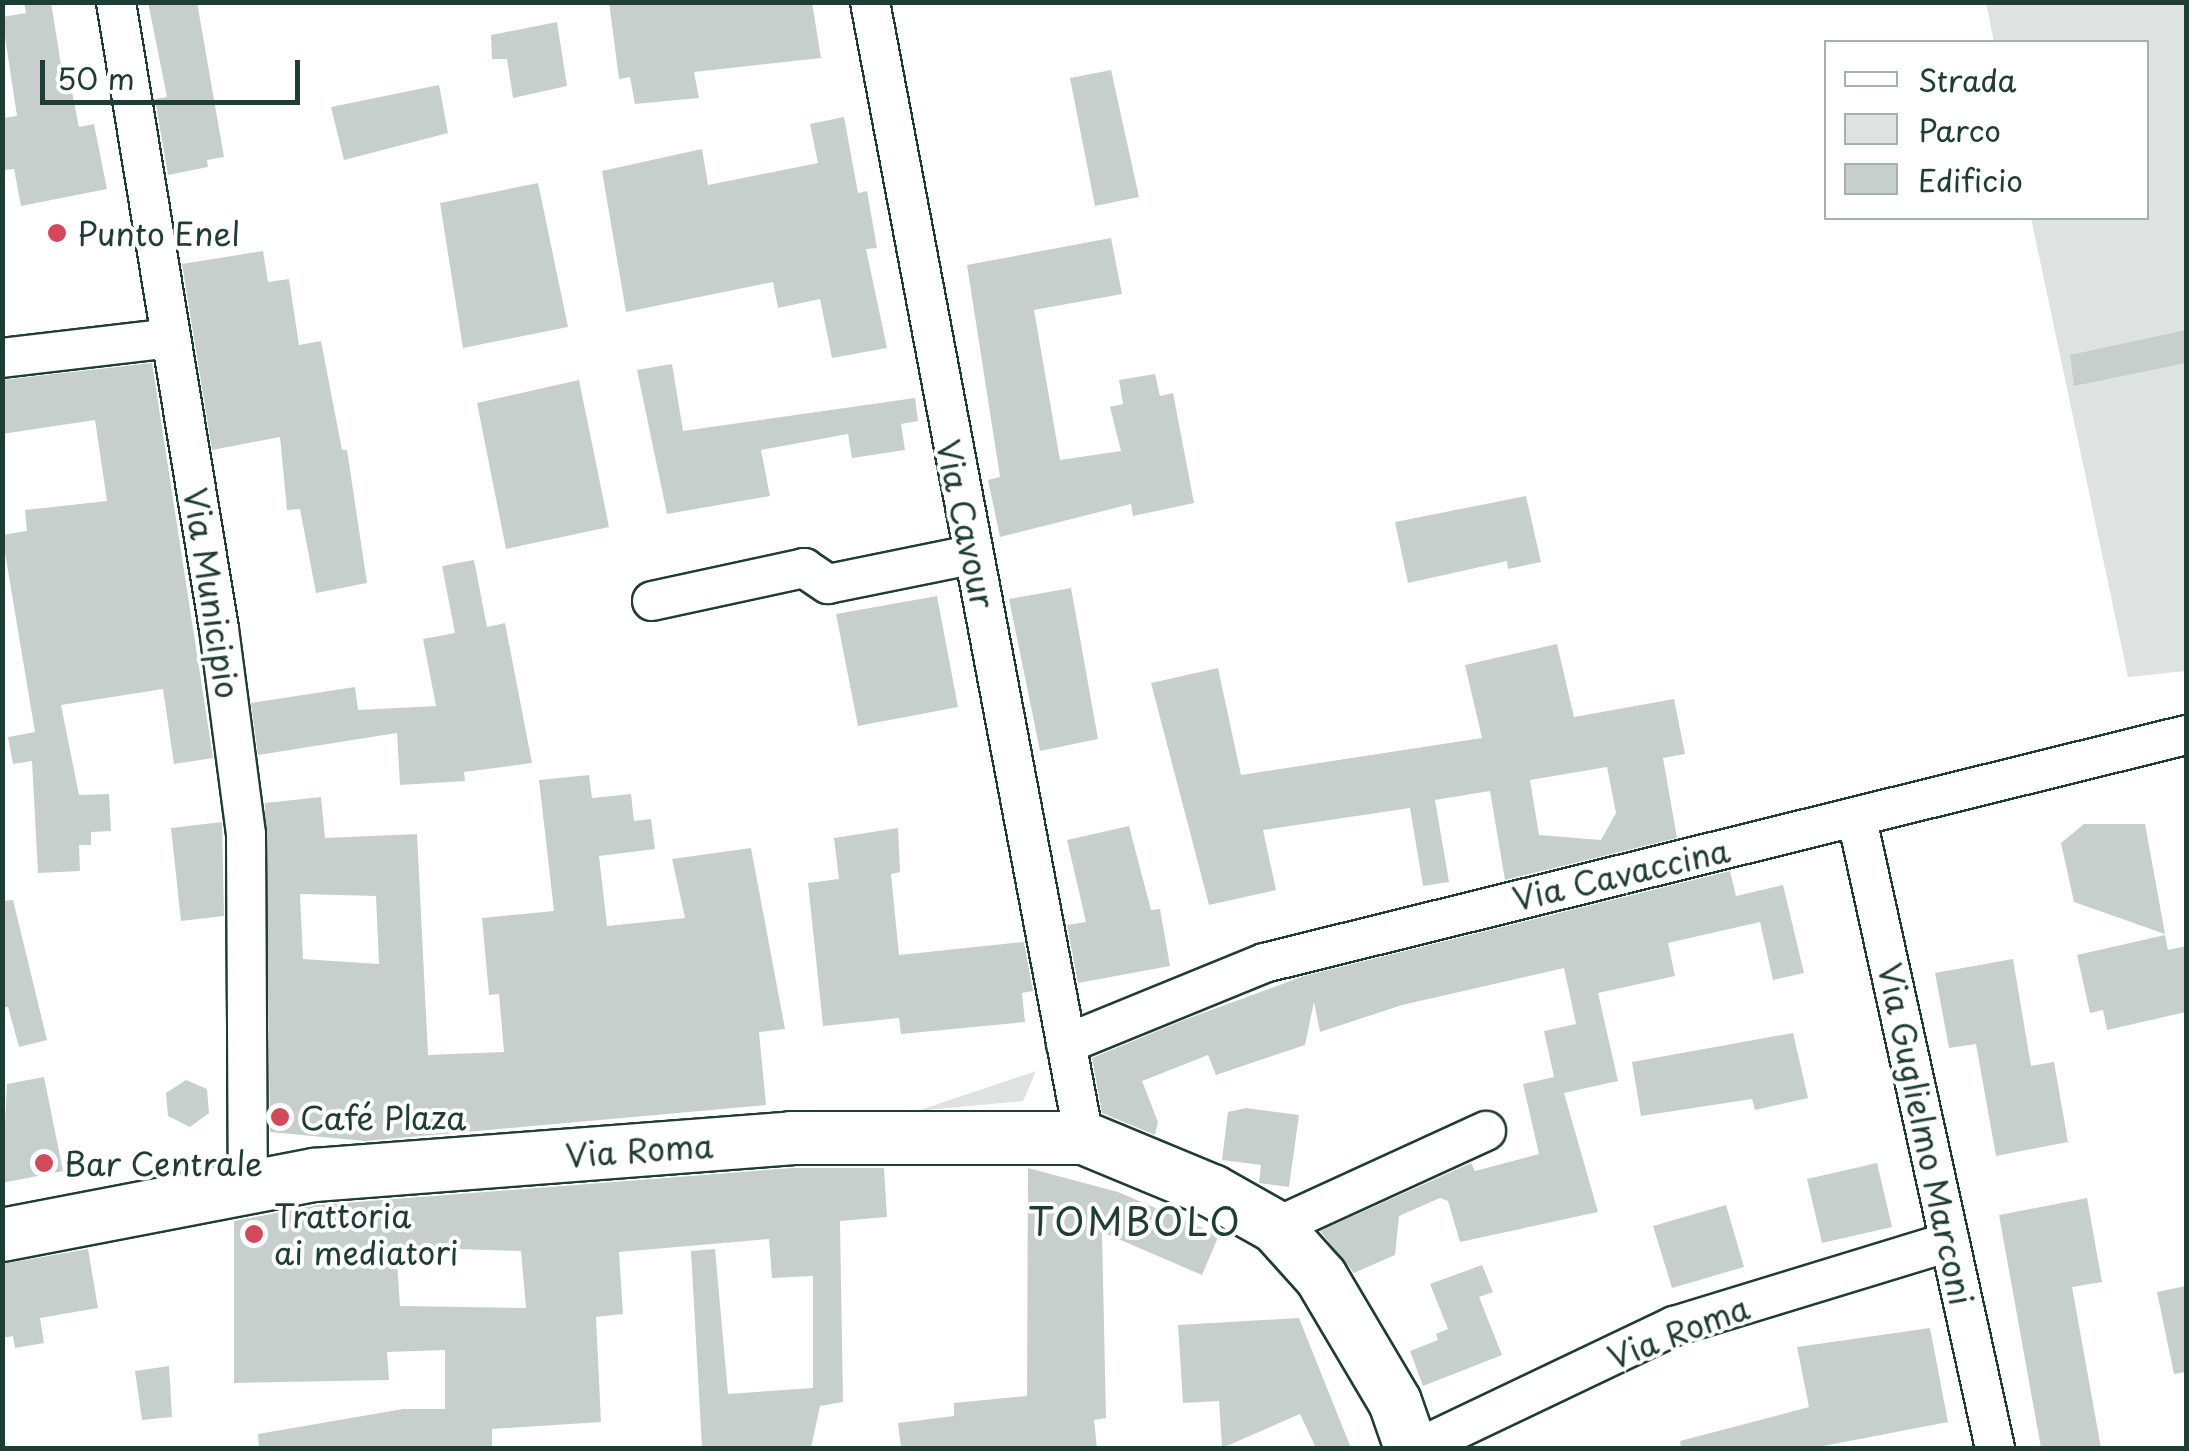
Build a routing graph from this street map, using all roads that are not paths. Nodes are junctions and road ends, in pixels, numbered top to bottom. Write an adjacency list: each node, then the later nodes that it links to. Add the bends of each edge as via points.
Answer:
1 (116, 2): 3 (street, Via Municipio)
2 (870, 2): 5 (street, Via Cavour)
3 (171, 338): 4 (street); 12 (street, Via Municipio, via 246,834)
4 (2, 358)
5 (970, 555): 6 (street, via 828,584 804,568); 9 (street, Via Cavour)
6 (652, 601)
7 (2186, 734): 8 (street, Via Cavaccina)
8 (1857, 819): 9 (street, Via Cavaccina, via 1264,964); 15 (street, Via Guglielmo Marconi)
9 (1066, 1044): 11 (street)
10 (1486, 1131): 13 (street)
11 (1084, 1138): 12 (main road, Via Roma, via 791,1138 314,1175); 13 (main road, Via Roma, via 1212,1191)
12 (248, 1189): 14 (main road, Via Roma)
13 (1276, 1227): 16 (main road, Via Roma, via 1321,1277)
14 (2, 1235)
15 (1948, 1242): 16 (street, Via Roma, via 1674,1326); 17 (street, Via Guglielmo Marconi)
16 (1415, 1448)
17 (1996, 1448)

